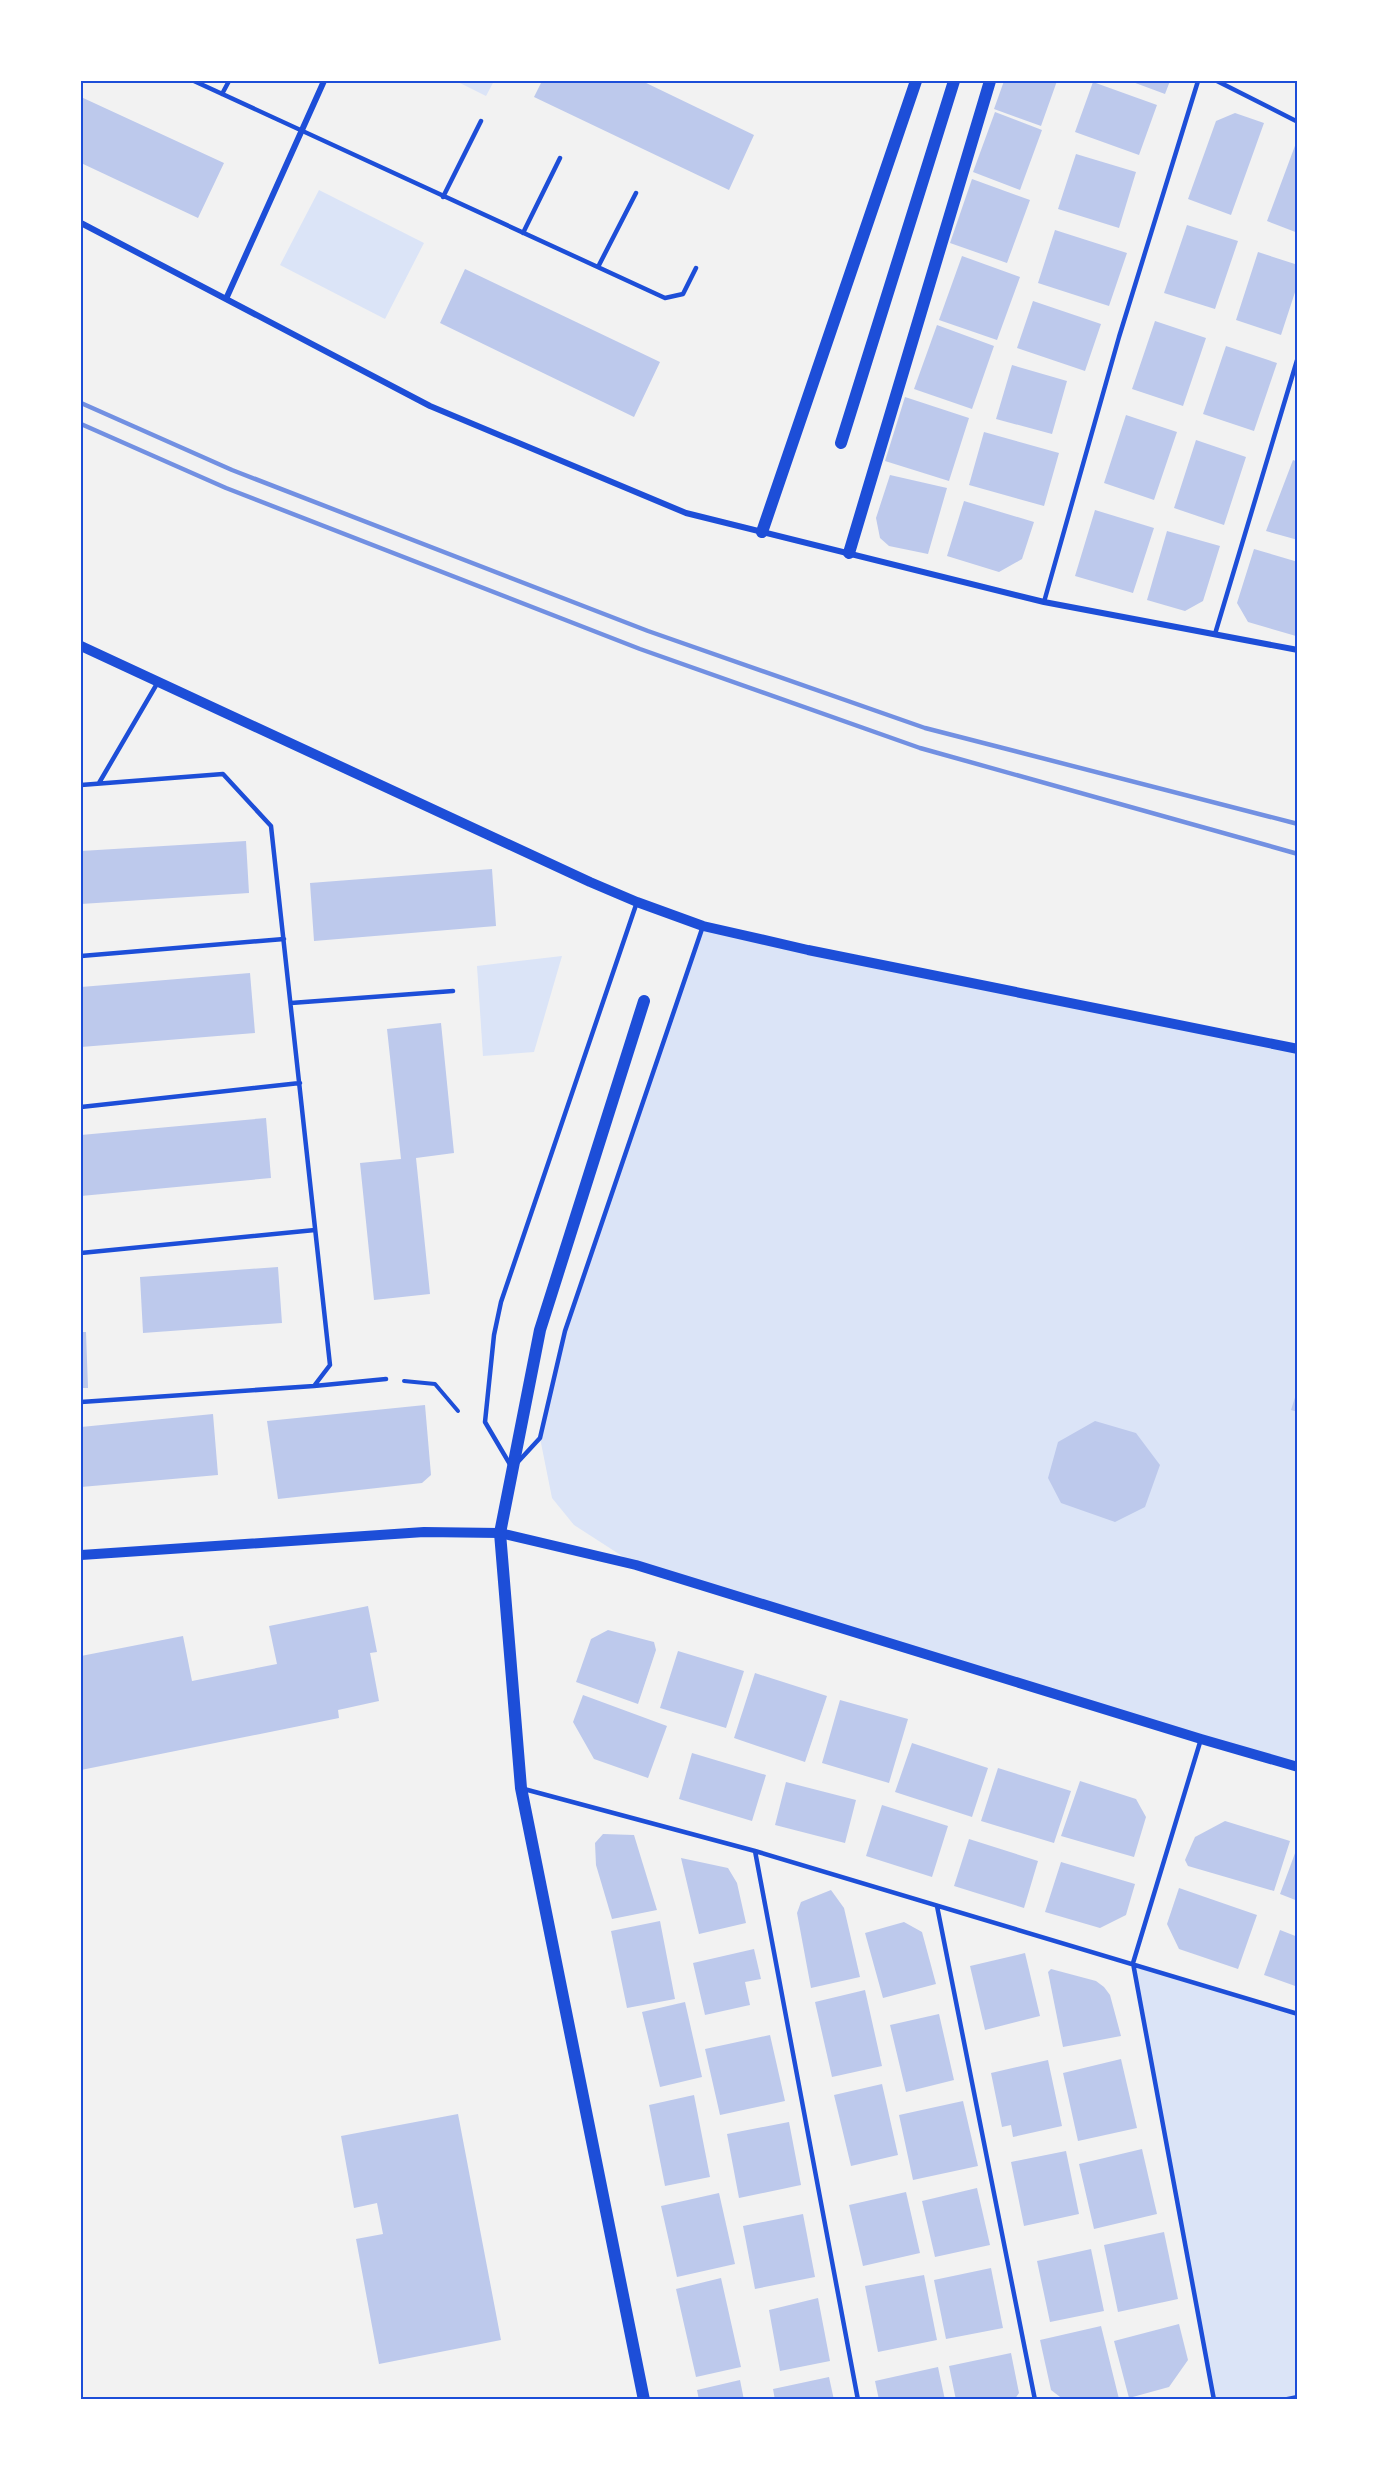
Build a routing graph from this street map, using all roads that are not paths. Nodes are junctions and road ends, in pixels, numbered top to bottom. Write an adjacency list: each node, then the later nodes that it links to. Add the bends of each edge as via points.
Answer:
1 (194, 81): 9 (lane)
2 (229, 81): 9 (lane)
3 (324, 81): 12 (street)
4 (916, 81): 23 (main road)
5 (954, 81): 22 (main road)
6 (990, 81): 24 (main road)
7 (1198, 81): 25 (lane, via 1119,337)
8 (1217, 81): 11 (lane)
9 (222, 94): 12 (lane)
10 (481, 121): 15 (lane)
11 (1298, 122)
12 (302, 132): 15 (lane); 20 (street)
13 (560, 158): 17 (lane)
14 (636, 194): 18 (lane)
15 (443, 196): 17 (lane)
16 (81, 223): 20 (street)
17 (523, 233): 18 (lane)
18 (598, 267): 19 (lane, via 665,298 683,294)
19 (696, 268)
20 (226, 299): 23 (street, via 430,406 686,513)
21 (1298, 357): 26 (lane)
22 (841, 443)
23 (762, 532): 24 (street)
24 (849, 553): 25 (street)
25 (1044, 602): 26 (street)
26 (1215, 634): 28 (street)
27 (81, 646): 29 (street)
28 (1298, 650)
29 (158, 681): 30 (lane); 32 (street)
30 (99, 783): 31 (lane); 34 (lane, via 223,774 271,826)
31 (81, 785)
32 (637, 902): 33 (street); 47 (lane, via 501,1302 485,1422)
33 (703, 926): 39 (street); 47 (lane, via 565,1331 540,1438)
34 (284, 939): 35 (lane); 38 (lane)
35 (81, 956)
36 (453, 991): 38 (lane)
37 (645, 1001): 47 (main road, via 540,1330)
38 (291, 1003): 40 (lane)
39 (1298, 1049)
40 (300, 1083): 41 (lane); 42 (lane)
41 (81, 1107)
42 (315, 1230): 43 (lane); 45 (lane, via 330,1365)
43 (81, 1253)
44 (386, 1379): 45 (lane)
45 (314, 1386): 46 (lane)
46 (81, 1402)
47 (513, 1468): 48 (main road)
48 (500, 1533): 49 (street, via 424,1532); 50 (street, via 636,1565); 52 (main road)
49 (81, 1555)
50 (1201, 1739): 51 (street); 55 (lane)
51 (1298, 1767)
52 (521, 1788): 53 (lane); 58 (main road)
53 (755, 1851): 54 (lane); 59 (lane)
54 (937, 1906): 55 (lane); 60 (lane)
55 (1133, 1964): 56 (lane); 61 (lane)
56 (1298, 2014)
57 (1298, 2397): 62 (lane)
58 (644, 2400)
59 (858, 2400)
60 (1035, 2400)
61 (1214, 2400)
62 (1283, 2400)

